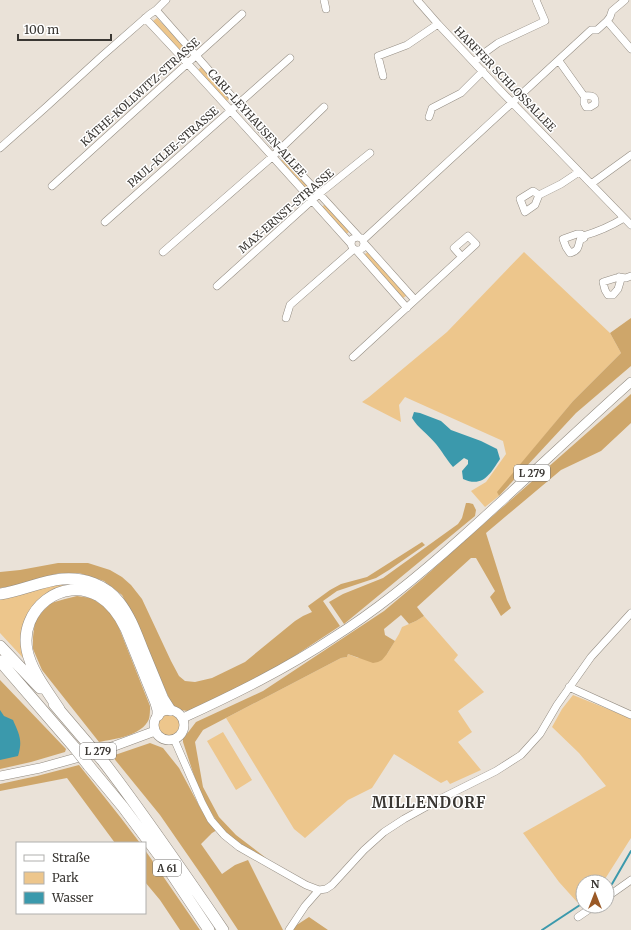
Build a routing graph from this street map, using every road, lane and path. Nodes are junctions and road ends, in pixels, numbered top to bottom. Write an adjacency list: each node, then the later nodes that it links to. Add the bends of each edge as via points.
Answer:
1 (166, 0): 8 (street)
2 (324, 0): 7 (street)
3 (416, 0): 12 (street, HARFFER SCHLOSSALLEE)
4 (544, 0): 6 (street)
5 (625, 0): 11 (street, via 624,6)
6 (536, 2): 17 (street, via 545,21 498,43)
7 (326, 9)
8 (156, 10): 10 (street); 14 (street, CARL-LEYHAUSEN-ALLEE)
9 (242, 14): 14 (street, KÄTHE-KOLLWITZ-STRASSE)
10 (145, 18): 18 (street, CARL-LEYHAUSEN-ALLEE); 27 (street)
11 (608, 19): 13 (street); 16 (street, via 597,30 591,30)
12 (438, 24): 17 (street, HARFFER SCHLOSSALLEE); 20 (street, via 407,45 378,56)
13 (631, 49)
14 (196, 56): 18 (street, KÄTHE-KOLLWITZ-STRASSE); 23 (street, CARL-LEYHAUSEN-ALLEE)
15 (290, 58): 23 (street, PAUL-KLEE-STRASSE)
16 (559, 61): 21 (street); 22 (street)
17 (474, 62): 19 (street, HARFFER SCHLOSSALLEE)
18 (188, 64): 25 (street, CARL-LEYHAUSEN-ALLEE); 34 (street, KÄTHE-KOLLWITZ-STRASSE)
19 (483, 71): 22 (street, HARFFER SCHLOSSALLEE); 26 (street, via 461,93 432,108)
20 (383, 76)
21 (584, 96)
22 (512, 102): 32 (street, HARFFER SCHLOSSALLEE); 42 (street)
23 (238, 104): 25 (street, PAUL-KLEE-STRASSE); 28 (street, CARL-LEYHAUSEN-ALLEE)
24 (324, 107): 28 (street)
25 (230, 111): 31 (street, CARL-LEYHAUSEN-ALLEE); 39 (street, PAUL-KLEE-STRASSE)
26 (429, 117)
27 (0, 148)
28 (279, 150): 31 (street); 35 (street, CARL-LEYHAUSEN-ALLEE)
29 (370, 153): 35 (street, MAX-ERNST-STRASSE)
30 (631, 154): 33 (street)
31 (272, 157): 37 (street, CARL-LEYHAUSEN-ALLEE); 44 (street)
32 (579, 172): 33 (street, HARFFER SCHLOSSALLEE); 36 (street)
33 (591, 184): 38 (street, HARFFER SCHLOSSALLEE)
34 (52, 186)
35 (320, 194): 37 (street, MAX-ERNST-STRASSE); 42 (street, CARL-LEYHAUSEN-ALLEE)
36 (539, 195)
37 (312, 201): 43 (street, CARL-LEYHAUSEN-ALLEE); 48 (street, MAX-ERNST-STRASSE)
38 (624, 218): 40 (street, HARFFER SCHLOSSALLEE); 41 (street)
39 (105, 222)
40 (631, 225)
41 (583, 236)
42 (362, 240): 43 (street, via 362,248); 43 (street, via 354,238); 49 (street, CARL-LEYHAUSEN-ALLEE)
43 (354, 248): 50 (street, CARL-LEYHAUSEN-ALLEE); 51 (street, via 290,305)
44 (163, 252)
45 (462, 257): 49 (street)
46 (631, 276): 47 (street)
47 (619, 277)
48 (217, 286)
49 (415, 300): 50 (street)
50 (406, 308): 52 (street)
51 (286, 318)
52 (353, 357)
53 (631, 382): 63 (main road, L 279, via 487,515 387,600 294,662)
54 (0, 594): 60 (highway, via 62,579 87,581 108,590 119,602 132,624 163,700)
55 (631, 613): 58 (street, via 591,657)
56 (0, 646): 59 (highway, A 61)
57 (2, 664): 72 (highway, A 61, bridge, via 124,807)
58 (570, 687): 62 (street); 68 (street, via 540,734 521,755 384,832 332,885)
59 (59, 709): 61 (highway, via 30,662 26,634 31,618 45,600 61,592 78,590 100,597 122,620 156,703); 73 (highway, A 61, bridge, via 130,797)
60 (170, 710): 61 (main road); 63 (main road)
61 (158, 715): 64 (main road, via 154,722)
62 (631, 715)
63 (183, 718): 65 (main road, via 182,733)
64 (155, 731): 65 (main road, via 165,740); 66 (main road, L 279, via 40,768)
65 (174, 739): 68 (street, via 202,803 224,836 238,847)
66 (0, 776)
67 (631, 881): 69 (street)
68 (319, 890): 74 (street)
69 (615, 892)
70 (582, 914): 71 (street)
71 (578, 917)
72 (209, 930)
73 (223, 930)
74 (289, 930)

